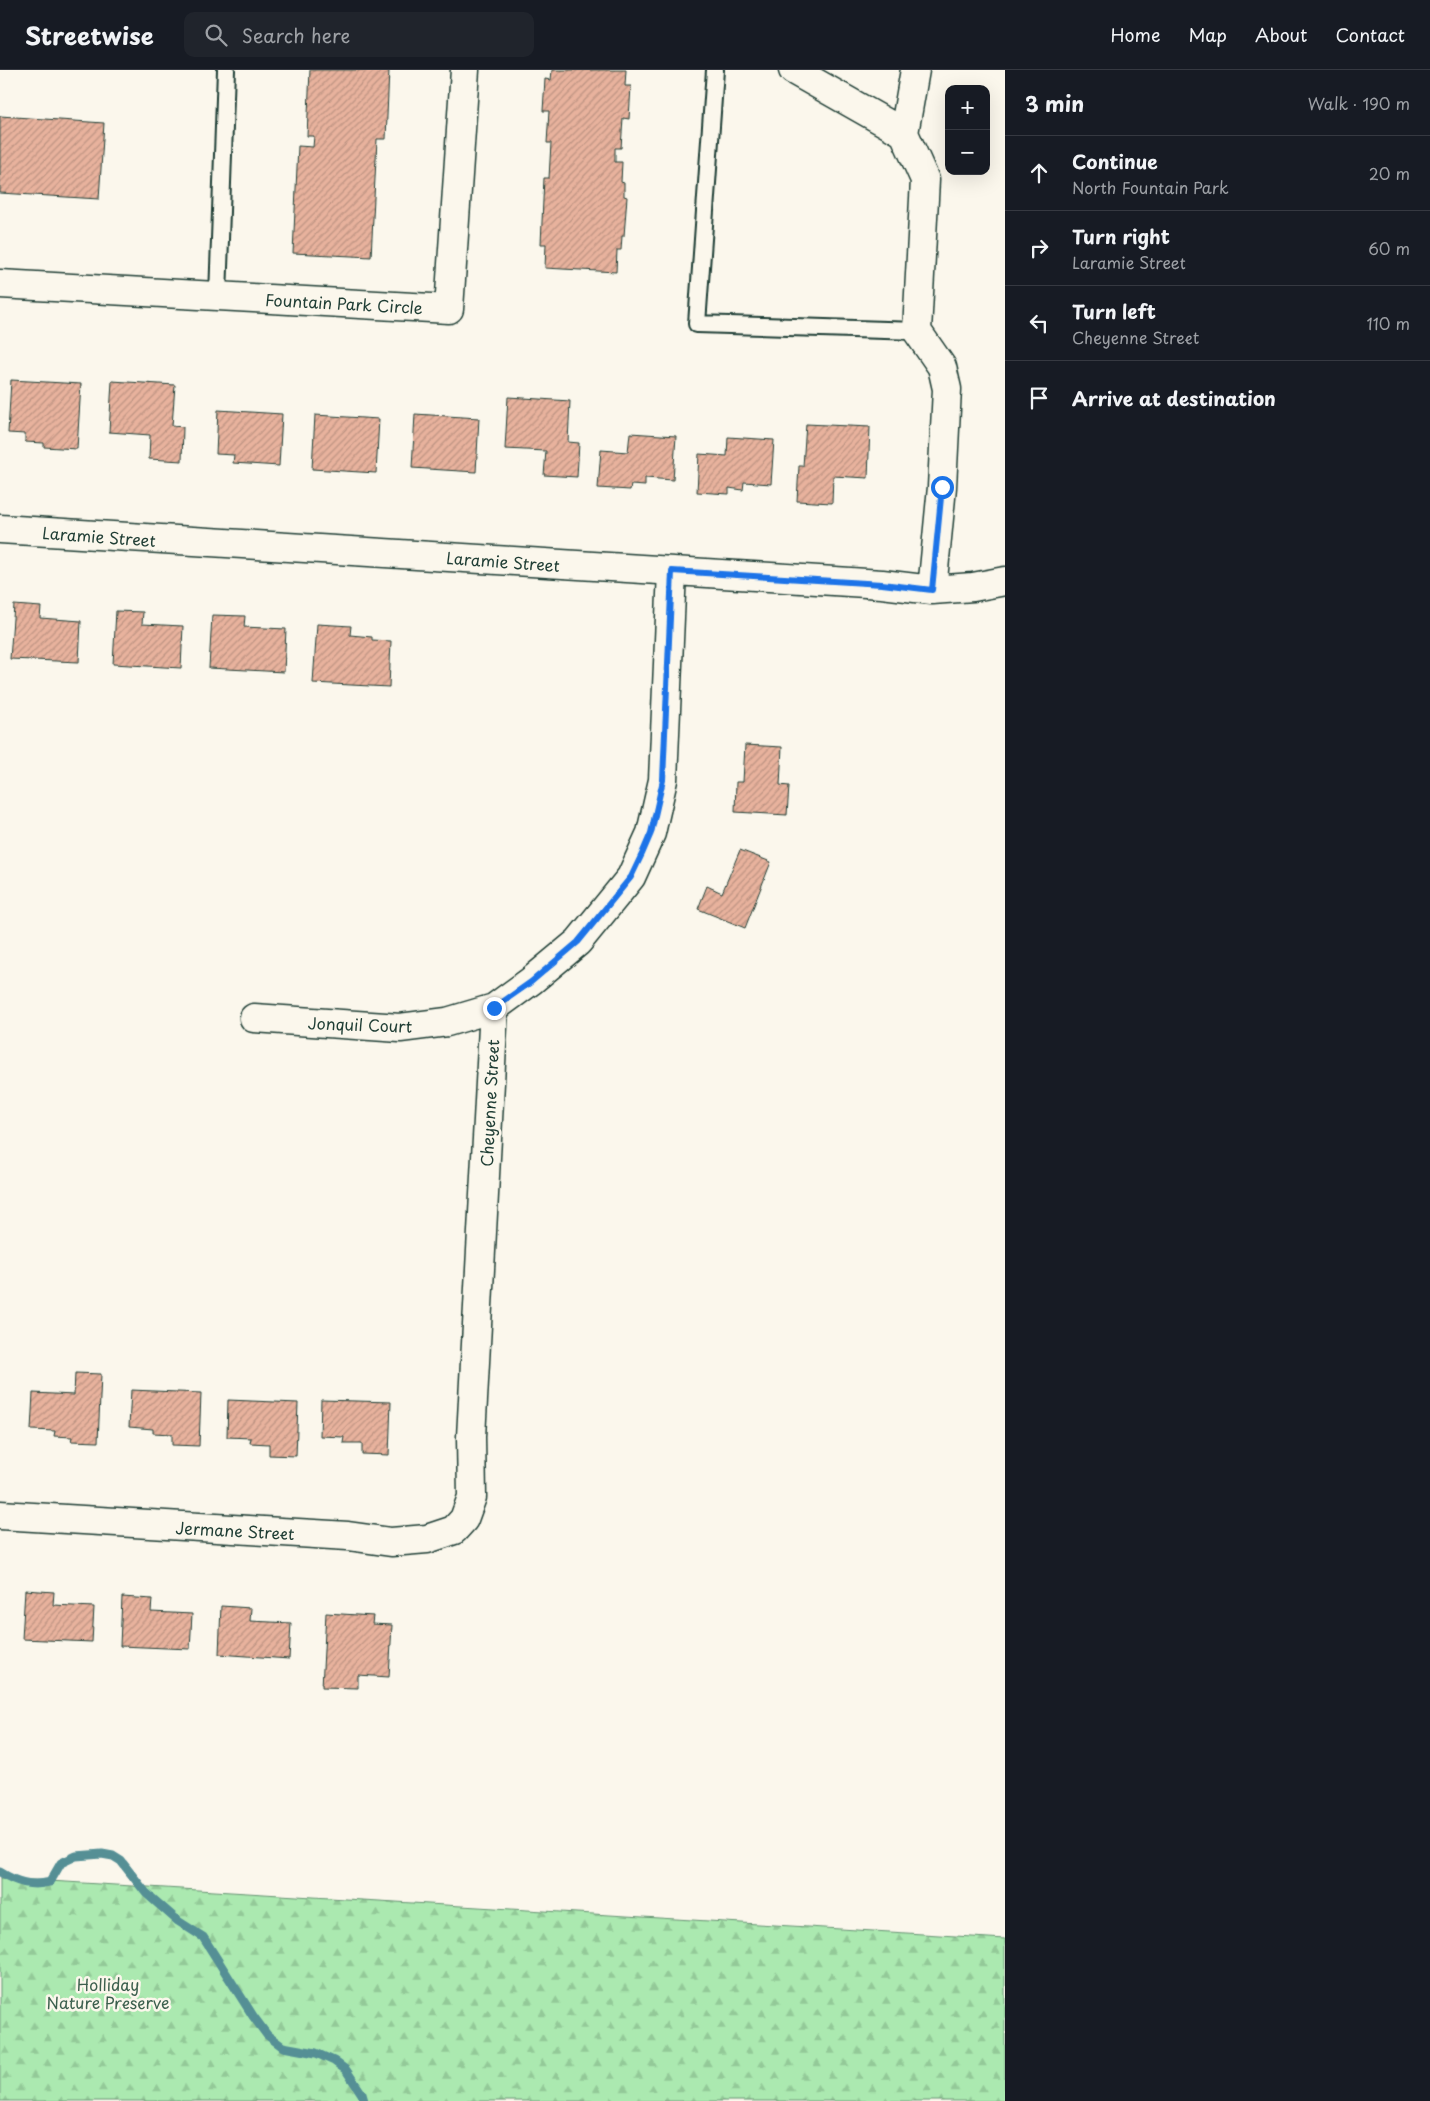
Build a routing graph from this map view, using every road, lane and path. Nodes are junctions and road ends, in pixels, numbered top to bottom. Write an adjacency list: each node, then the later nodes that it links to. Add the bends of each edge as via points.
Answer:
1 (226, 70): 8 (lane)
2 (465, 70): 8 (street, Fountain Park Circle, via 449,309)
3 (715, 70): 9 (lane, via 696,324)
4 (793, 70): 6 (street)
5 (915, 70): 6 (street)
6 (904, 133): 9 (street, via 925,180)
7 (0, 284): 8 (street, Fountain Park Circle)
8 (218, 296)
9 (917, 332): 13 (street, via 942,367 947,389)
10 (0, 529): 11 (street, Laramie Street)
11 (672, 571): 13 (street, Laramie Street); 14 (street, via 663,780 645,847 631,877 578,942)
12 (1005, 581): 13 (street, Laramie Street)
13 (932, 590)
14 (494, 1008): 15 (street, Jonquil Court, via 446,1022 400,1028); 17 (street, Cheyenne Street, via 471,1437 472,1497)
15 (254, 1018)
16 (0, 1515): 17 (street, Jermane Street, via 348,1536 391,1542 427,1539 454,1530)
17 (464, 1519)

